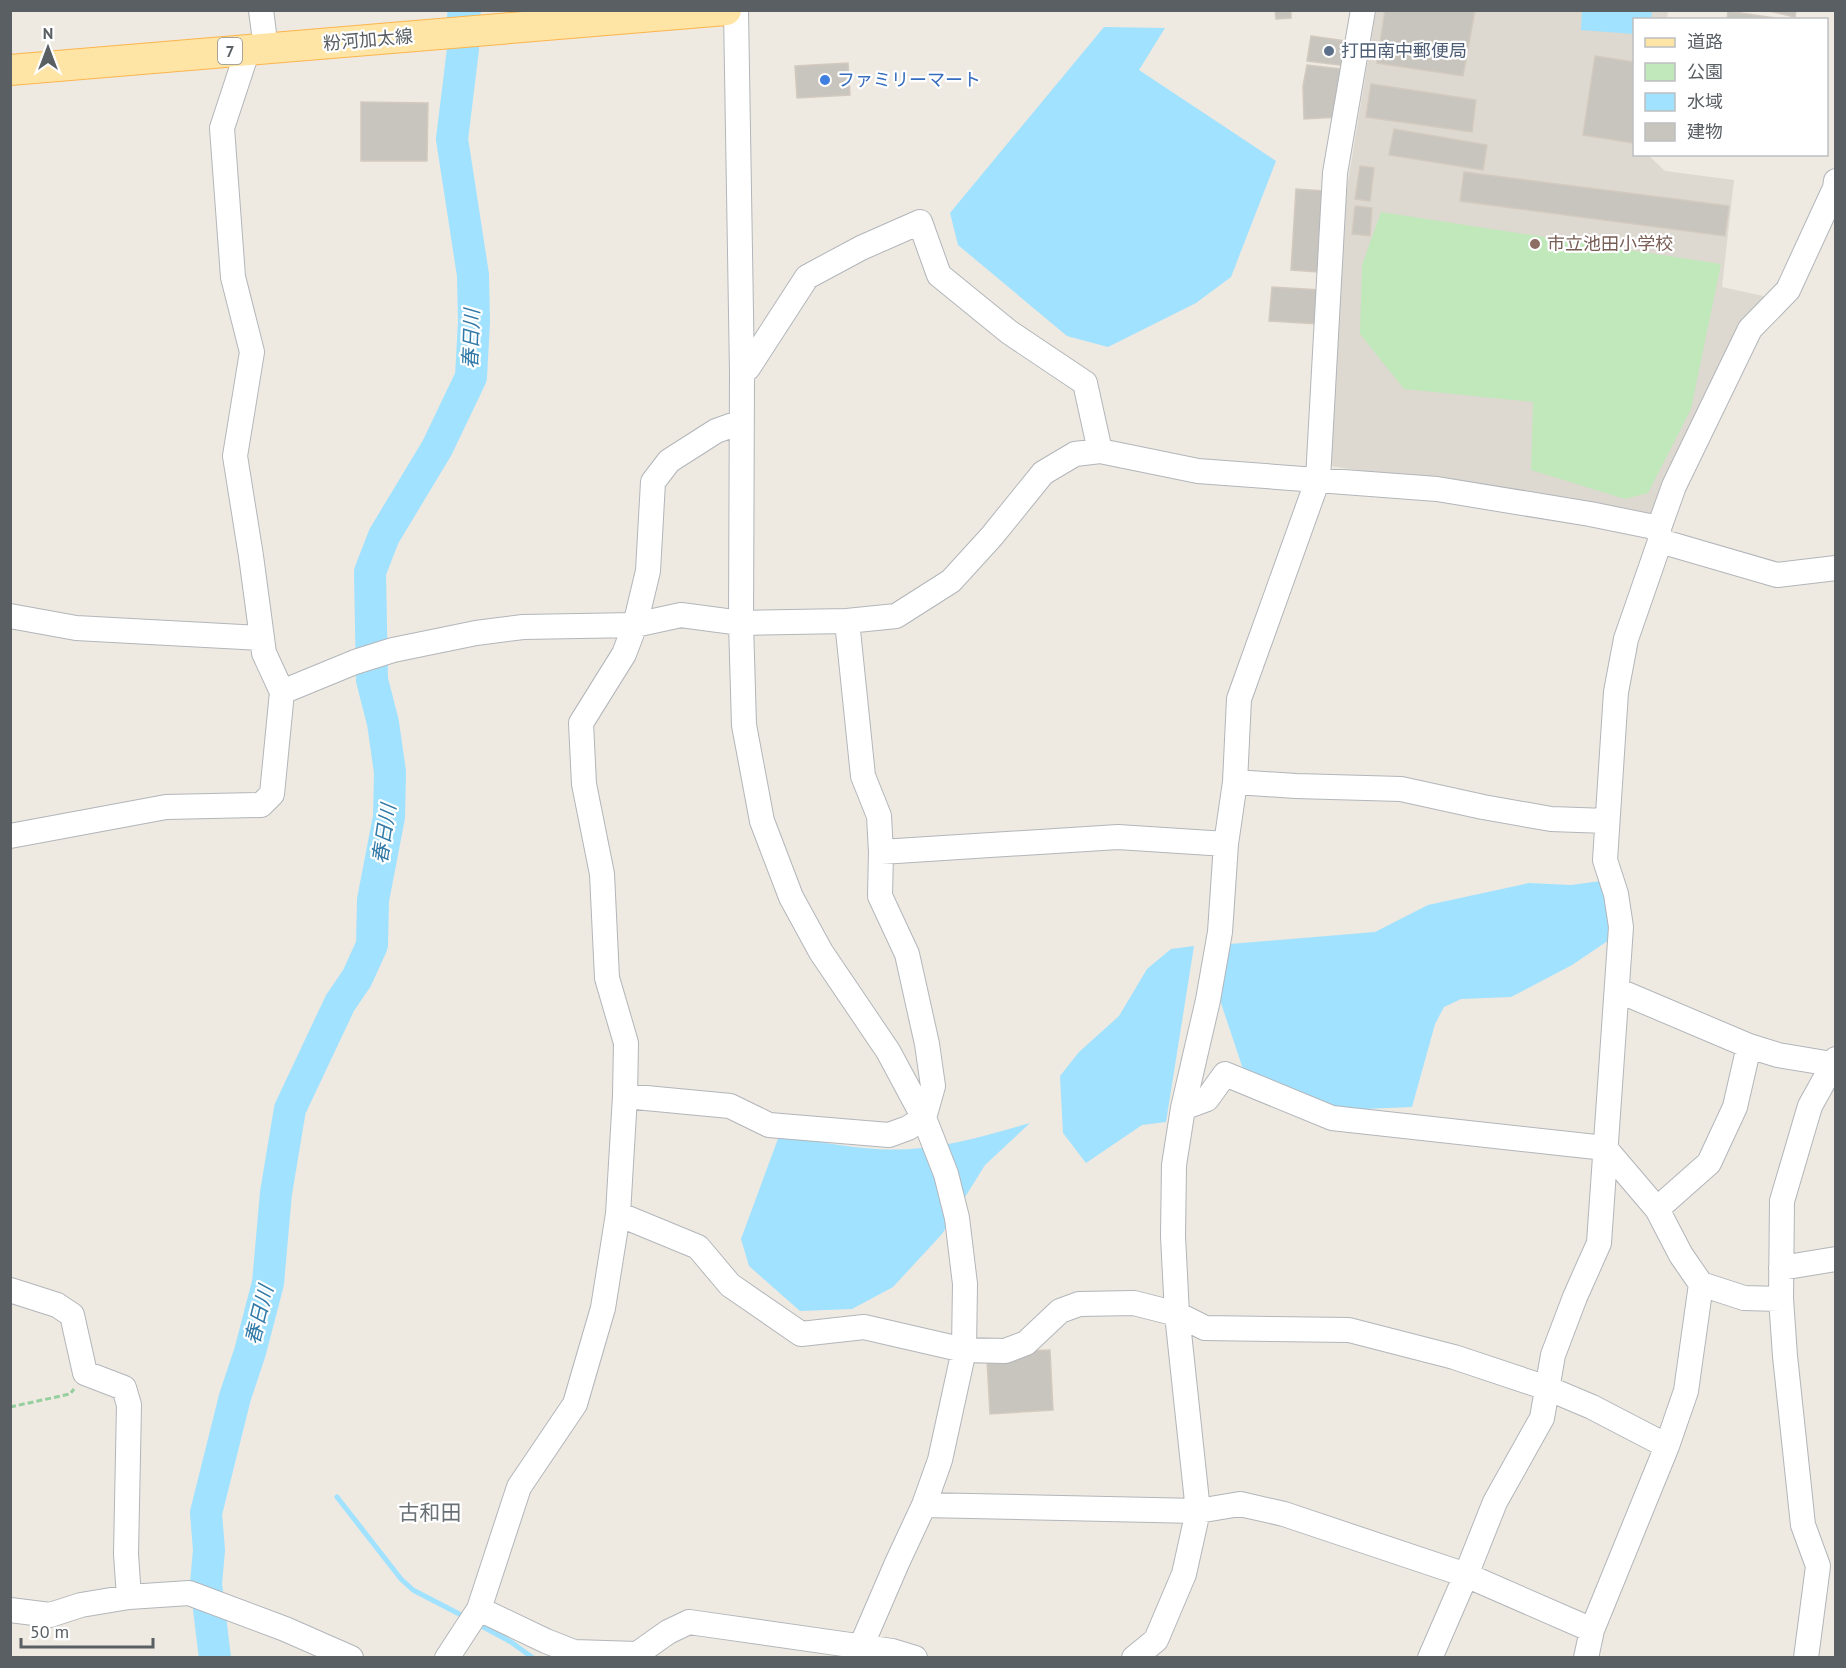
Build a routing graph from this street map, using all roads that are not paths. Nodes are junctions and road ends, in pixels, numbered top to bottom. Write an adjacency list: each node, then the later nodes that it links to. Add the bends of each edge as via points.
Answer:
1 (261, 10): 5 (street)
2 (726, 10): 5 (main road, 粉河加太線 / 7)
3 (736, 10): 8 (street)
4 (1363, 10): 11 (street, via 1335,172)
5 (257, 49): 6 (main road, 粉河加太線 / 7); 18 (street, via 222,128 233,277 252,352 235,456)
6 (10, 69)
7 (1835, 185): 12 (street, via 1788,290 1750,329 1674,486)
8 (742, 373): 9 (street); 10 (street, via 807,277 920,222 939,275 1009,332 1085,383)
9 (741, 422): 16 (street); 17 (street, via 716,432 669,461 653,482 648,571)
10 (1100, 451): 11 (street, via 1198,471); 15 (street, via 1075,454 1043,473 951,580 896,615)
11 (1318, 479): 12 (street, via 1437,489 1590,513); 20 (street, via 1239,699)
12 (1660, 535): 13 (street, via 1777,575); 21 (street, via 1626,639 1616,692)
13 (1836, 568)
14 (10, 616): 18 (street, via 76,628)
15 (847, 621): 16 (street); 24 (street, via 863,776 879,816)
16 (741, 623): 17 (street, via 681,615); 30 (street, via 744,725 762,821 791,897 821,952 888,1051)
17 (635, 625): 19 (street, via 523,627 476,633 393,650); 28 (street, via 624,654 581,723 584,784 602,874 607,978 626,1043)
18 (261, 638): 19 (street)
19 (282, 692): 22 (street, via 272,794 261,805 166,807)
20 (1235, 782): 21 (street, via 1401,789 1551,819); 23 (street)
21 (1608, 821): 25 (street, via 1605,860 1621,927)
22 (10, 836)
23 (1226, 844): 24 (street, via 1118,837); 29 (street, via 1220,932)
24 (882, 852): 30 (street, via 880,896 907,954 927,1044 933,1086)
25 (1617, 990): 26 (street); 31 (street)
26 (1749, 1046): 27 (street, via 1778,1055); 32 (street, via 1735,1107 1709,1163)
27 (1834, 1061): 35 (street, via 1810,1106 1782,1201)
28 (625, 1096): 30 (street, via 730,1106 769,1125 889,1135); 33 (street)
29 (1183, 1108): 31 (street, via 1207,1099 1225,1074 1332,1118); 39 (street, via 1174,1165)
30 (924, 1118): 40 (street, via 946,1174 957,1218 965,1284)
31 (1605, 1148): 32 (street); 41 (street, via 1599,1243 1553,1355)
32 (1657, 1209): 36 (street)
33 (618, 1214): 40 (street, via 698,1247 730,1285 801,1334 864,1327); 48 (street, via 603,1308 575,1404 519,1486)
34 (1836, 1259): 35 (street)
35 (1781, 1268): 38 (street)
36 (1701, 1284): 38 (street, via 1744,1298); 42 (street, via 1686,1391)
37 (10, 1290): 47 (street, via 57,1305 72,1315 85,1373 124,1388 129,1405)
38 (1781, 1299): 45 (street, via 1803,1525)
39 (1177, 1314): 40 (street, via 1134,1303 1079,1304 1060,1311 1026,1342 1005,1351); 41 (street, via 1205,1328 1349,1330 1454,1357); 44 (street)
40 (964, 1350): 43 (street, via 940,1460)
41 (1547, 1388): 42 (street); 46 (street, via 1542,1418 1495,1502)
42 (1667, 1446): 50 (street)
43 (924, 1505): 44 (street); 51 (street)
44 (1198, 1511): 46 (street, via 1240,1504 1284,1514); 55 (street, via 1184,1574 1156,1640)
45 (1827, 1568): 58 (street)
46 (1466, 1575): 50 (street); 56 (street)
47 (129, 1597): 49 (street, via 50,1615); 52 (street, via 189,1593)
48 (479, 1609): 51 (street, via 574,1652 637,1653 689,1622); 53 (street)
49 (10, 1610)
50 (1592, 1630): 57 (street)
51 (859, 1652): 54 (street)
52 (351, 1658)
53 (447, 1658)
54 (915, 1658)
55 (1134, 1658)
56 (1430, 1658)
57 (1587, 1658)
58 (1806, 1658)

